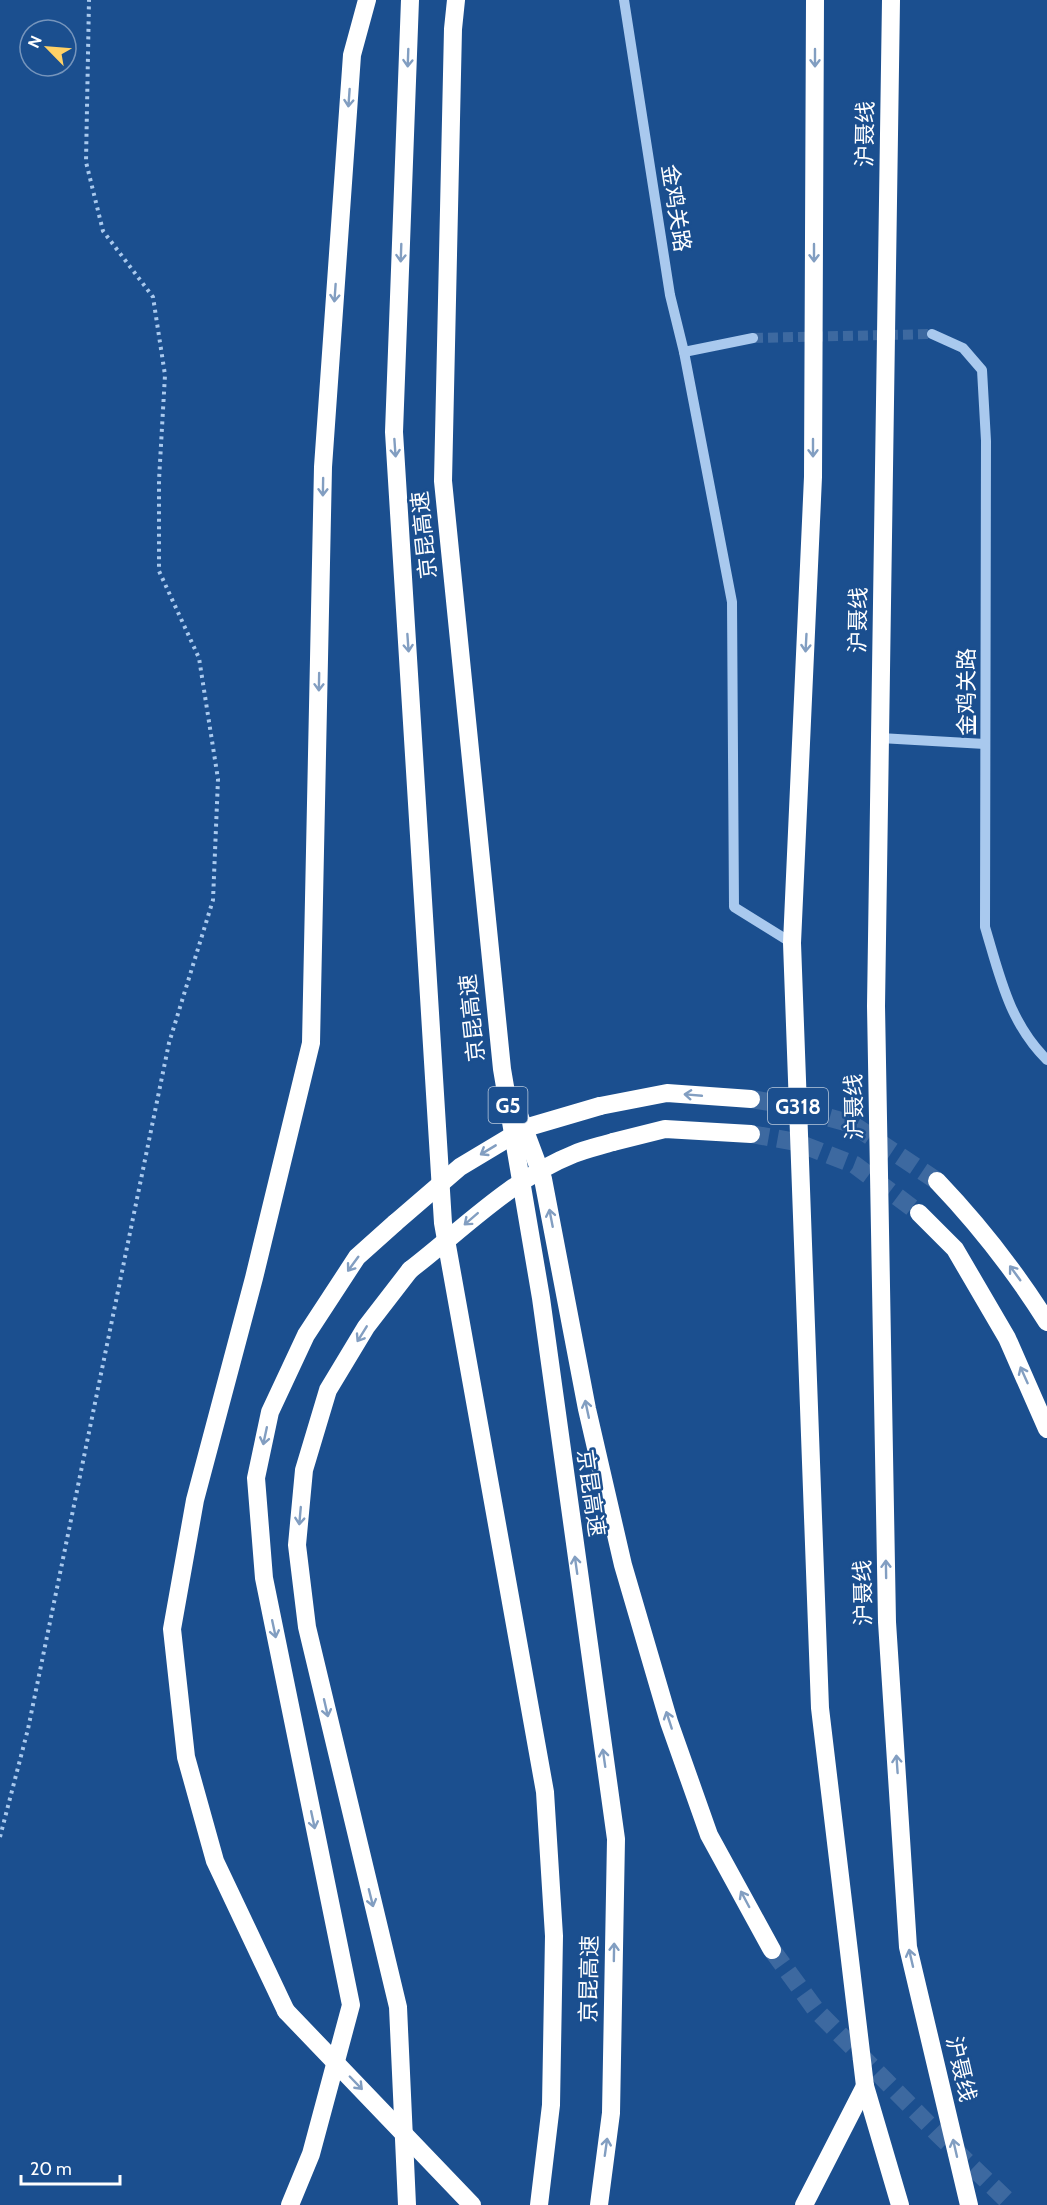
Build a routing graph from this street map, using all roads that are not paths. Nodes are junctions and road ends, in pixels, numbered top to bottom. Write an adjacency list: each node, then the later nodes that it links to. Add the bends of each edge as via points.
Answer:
1 (367, 0): 25 (highway, one-way to 25, bridge, via 352,55 323,467 311,1043 195,1500 172,1629 186,1757 215,1861 286,2011)
2 (411, 0): 26 (highway, 京昆高速, one-way to 26, via 394,432 443,1223 545,1792 554,1936 551,2105)
3 (456, 0): 14 (highway, 京昆高速 / G5, via 443,481)
4 (624, 0): 9 (street, 金鸡关路, via 670,295)
5 (815, 0): 12 (highway, G318, one-way to 12, via 813,477)
6 (891, 0): 10 (highway, 沪聂线)
7 (932, 334): 11 (street, 金鸡关路, via 963,348 982,370 986,441)
8 (753, 338): 9 (street)
9 (684, 352): 12 (street, 金鸡关路, via 732,602 734,907)
10 (880, 738): 11 (street); 30 (highway, 沪聂线, one-way to 10, via 908,1947 887,1622 876,1006)
11 (986, 744): 13 (street, 金鸡关路, via 985,927 1005,996 1028,1041)
12 (792, 943): 22 (highway, G318, via 820,1708)
13 (1047, 1060)
14 (502, 1069): 21 (highway, one-way to 14, via 710,1835 669,1722 623,1565 587,1409 543,1179); 27 (highway, 京昆高速 / G5, one-way to 14, via 611,2113 616,1839 541,1298)
15 (751, 1099): 23 (highway, one-way to 23, bridge, via 667,1093 600,1106 525,1128 460,1167 357,1257 306,1335 270,1412 256,1478 264,1578 351,2005 311,2154)
16 (752, 1134): 24 (highway, one-way to 24, bridge, via 665,1129 573,1154 506,1193 410,1270 366,1327 328,1390 304,1470 297,1545 308,1627 398,2007)
17 (937, 1181): 19 (highway, one-way to 17, via 1018,1276)
18 (919, 1213): 20 (highway, one-way to 18, via 1007,1338 955,1249)
19 (1047, 1322)
20 (1047, 1429)
21 (772, 1950)
22 (865, 2086): 28 (highway); 29 (highway, G318)
23 (290, 2205)
24 (407, 2205)
25 (472, 2205)
26 (539, 2205)
27 (598, 2205)
28 (804, 2205)
29 (900, 2205)
30 (969, 2205)

